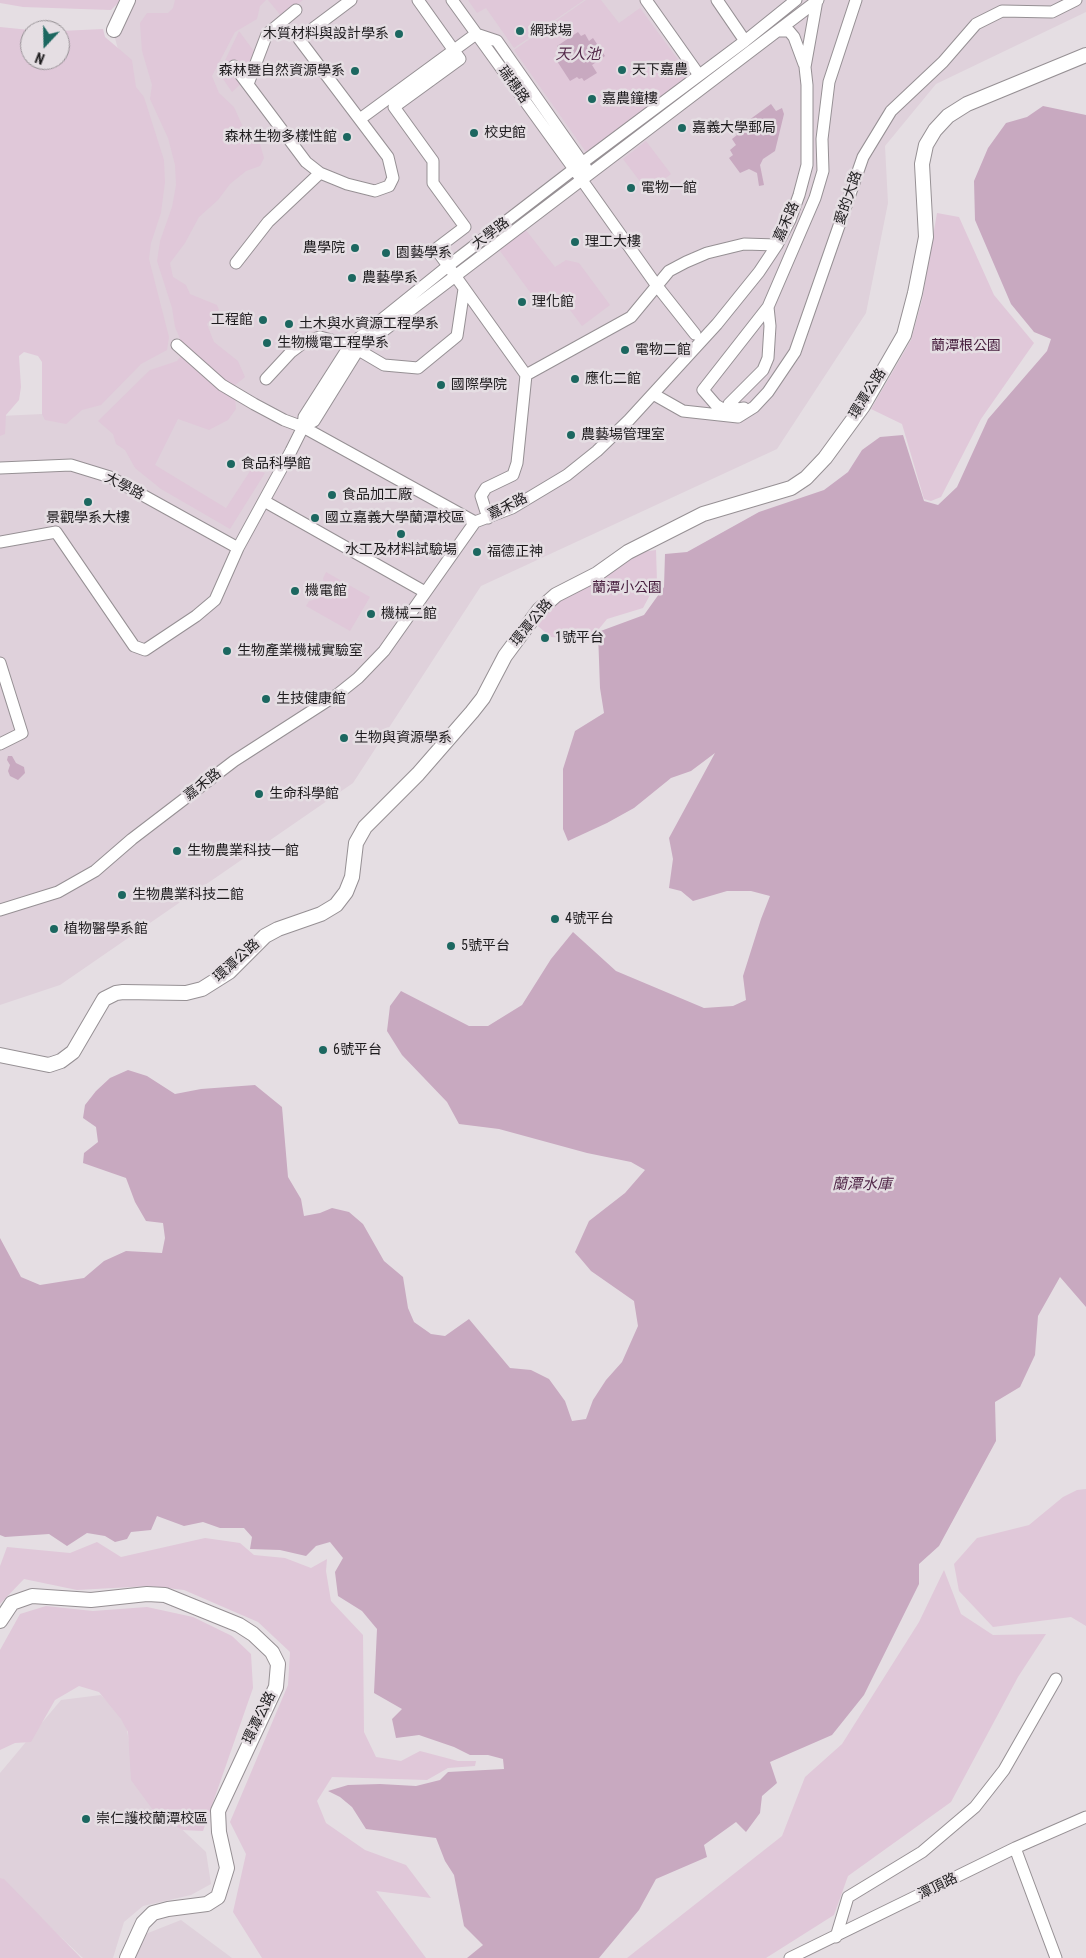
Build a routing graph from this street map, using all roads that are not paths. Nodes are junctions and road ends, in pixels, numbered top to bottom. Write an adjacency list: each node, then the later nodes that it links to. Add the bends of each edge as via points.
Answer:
1 (128, 0): 12 (street)
2 (351, 0): 22 (street, via 299,39)
3 (418, 0): 16 (street)
4 (452, 0): 14 (street, 瑞穗路)
5 (646, 0): 20 (street)
6 (717, 0): 15 (street)
7 (796, 0): 15 (street, 大學路)
8 (856, 0): 32 (street, via 829,82 822,139 823,171)
9 (1076, 0): 39 (street, 愛的大路, via 1052,12 1002,11 976,24 943,62 891,111 863,157 795,352 768,392)
10 (817, 1): 13 (street); 19 (street, 嘉禾路)
11 (296, 10): 21 (street, via 267,34)
12 (114, 30)
13 (780, 31): 19 (street, via 789,32 794,37); 25 (street)
14 (476, 34): 16 (street); 23 (street, 瑞穗路)
15 (745, 41): 20 (street, 大學路)
16 (454, 51): 22 (street); 28 (street, via 460,59 394,107 433,161 433,183 465,227 436,249)
17 (1086, 55): 52 (street, 環潭公路, via 966,104 935,130 926,145 922,164 926,237 904,335 863,406 806,478 792,488 703,514 628,552 550,600 505,656 472,712 418,774 365,827 356,843 352,877 336,905 265,936 229,972 202,989 186,993 123,992 104,999 73,1052 61,1061 49,1065)
18 (234, 66): 21 (street)
19 (805, 67): 26 (street, 嘉禾路, via 807,165 800,195)
20 (699, 75): 23 (street, 大學路)
21 (248, 84): 24 (street, via 306,162)
22 (360, 119): 24 (street, via 388,157 393,178 389,186 375,191)
23 (579, 166): 25 (street, 瑞穗路); 28 (street, 大學路)
24 (320, 173): 27 (street, via 268,222)
25 (586, 177): 29 (street); 30 (street, 瑞穗路)
26 (777, 245): 30 (street, via 744,244 707,253 669,271); 38 (street, 嘉禾路, via 717,324)
27 (236, 263)
28 (448, 266): 29 (street); 35 (street, 大學路)
29 (455, 276): 31 (street); 35 (street)
30 (656, 286): 33 (street, 瑞穗路); 36 (street, via 631,317)
31 (464, 289): 35 (street, via 457,336 418,368 384,365); 36 (street)
32 (768, 307): 39 (street, via 768,358 763,370 729,404 738,409); 40 (street, via 702,390 716,406)
33 (695, 334)
34 (177, 345): 41 (street, via 222,385 284,420)
35 (354, 348): 37 (street, via 320,337 303,343); 41 (street, 大學路, via 304,417)
36 (526, 375): 44 (street, via 517,463 513,475 486,488 481,496)
37 (266, 380)
38 (653, 394): 40 (street, via 683,410); 44 (street, 嘉禾路, via 597,451 567,474 512,508)
39 (754, 406): 40 (street, 愛的大路)
40 (738, 417)
41 (303, 427): 43 (street, 大學路); 45 (street)
42 (0, 468): 47 (street, 大學路, via 71,465 110,477)
43 (264, 500): 47 (street, 大學路); 48 (street)
44 (488, 518): 45 (street, 嘉禾路)
45 (475, 522): 48 (street, 嘉禾路)
46 (0, 542): 47 (street, 大學路, via 56,532 134,646 145,650 215,600)
47 (238, 548)
48 (425, 592): 51 (street, 嘉禾路, via 384,651 338,694 234,761 96,871 58,892)
49 (0, 662): 50 (street, via 22,733)
50 (0, 744)
51 (0, 910)
52 (0, 1055)
53 (0, 1621): 58 (street, 環潭公路, via 12,1603 32,1596 91,1600 165,1595 239,1625 272,1652 278,1664 276,1687 218,1811 227,1868 218,1897 207,1904 153,1913 143,1923)
54 (1056, 1679): 57 (street, via 1004,1770 975,1807 922,1852 848,1897)
55 (1086, 1817): 56 (street, 潭頂路)
56 (1016, 1848): 57 (street, 潭頂路); 60 (street)
57 (836, 1936): 59 (street, 潭頂路)
58 (128, 1958)
59 (790, 1958)
60 (1056, 1958)

